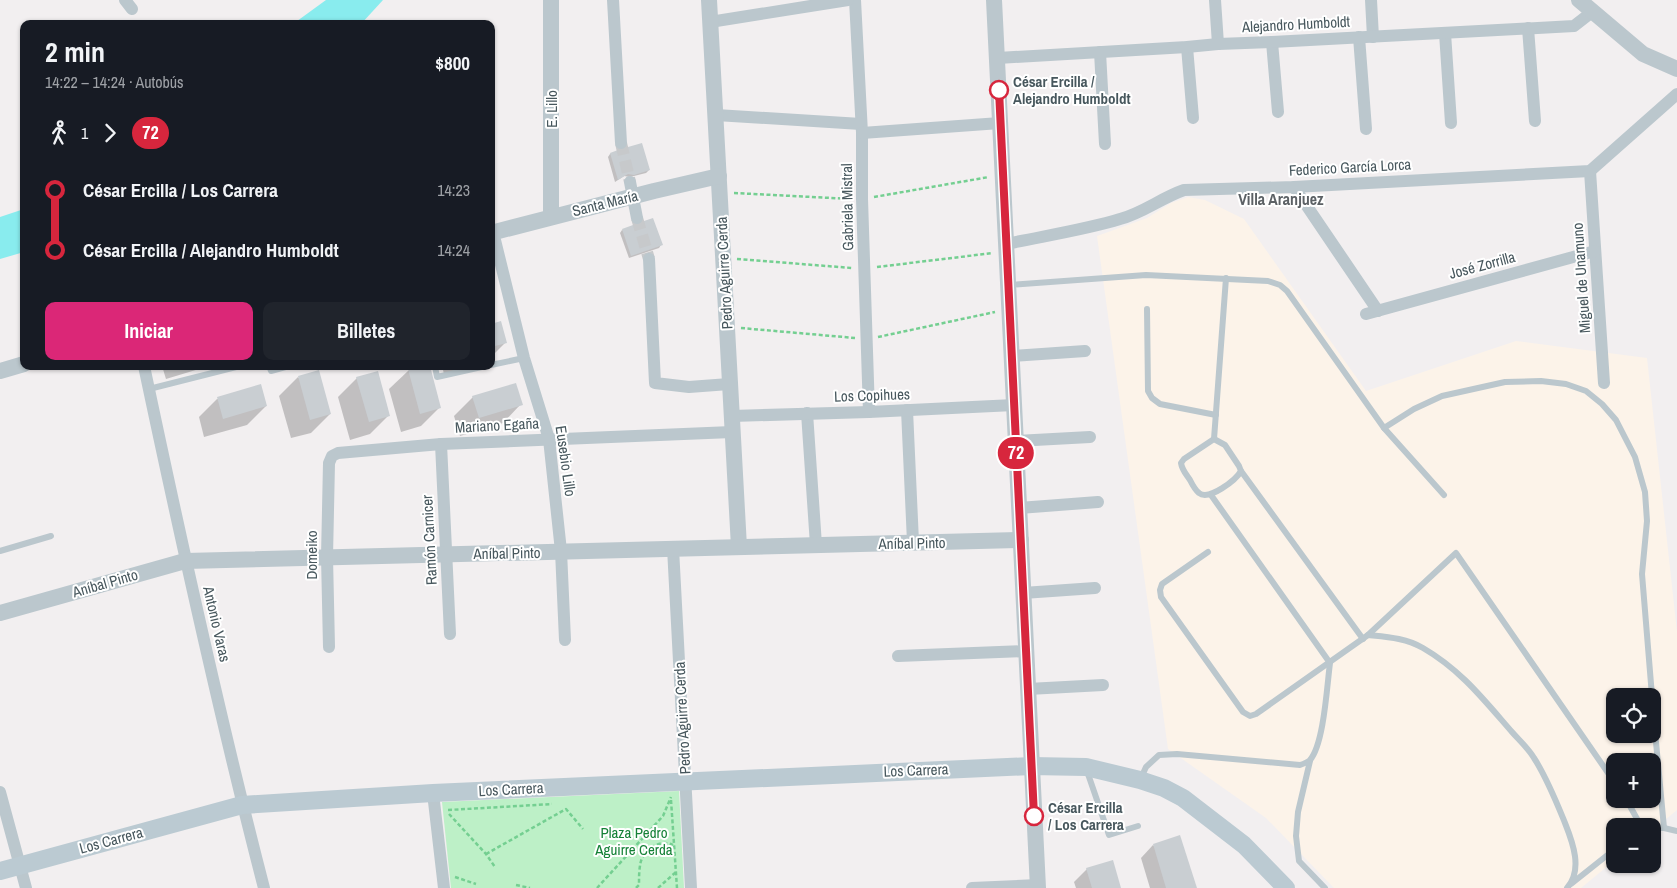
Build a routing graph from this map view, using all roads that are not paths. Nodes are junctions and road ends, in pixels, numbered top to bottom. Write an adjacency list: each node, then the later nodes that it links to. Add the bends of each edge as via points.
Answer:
1 (551, 0): 38 (street, E. Lillo)
2 (613, 0): 32 (street)
3 (709, 0): 12 (street, Pedro Aguirre Cerda)
4 (848, 0): 10 (street)
5 (855, 0): 30 (street, Gabriela Mistral)
6 (994, 0): 21 (street)
7 (1215, 0): 18 (street)
8 (1371, 0): 15 (street)
9 (1579, 0): 11 (street)
10 (789, 5): 12 (street)
11 (1592, 12): 13 (street, Alejandro Humboldt, via 1574,26); 22 (street, via 1643,54)
12 (710, 22): 25 (street, Pedro Aguirre Cerda)
13 (1528, 28): 14 (street, Alejandro Humboldt); 27 (street)
14 (1445, 33): 15 (street, Alejandro Humboldt); 29 (street)
15 (1373, 37): 16 (street, Alejandro Humboldt)
16 (1359, 38): 17 (street, Alejandro Humboldt); 31 (street)
17 (1272, 42): 18 (street, Alejandro Humboldt); 24 (street)
18 (1218, 44): 19 (street, Alejandro Humboldt)
19 (1188, 47): 20 (street, Alejandro Humboldt); 26 (street)
20 (1100, 52): 21 (street, Alejandro Humboldt); 33 (street)
21 (998, 58): 28 (street)
22 (1677, 69)
23 (1677, 94): 34 (street)
24 (1278, 112)
25 (716, 115): 30 (street); 35 (street, Pedro Aguirre Cerda)
26 (1193, 118)
27 (1535, 121)
28 (1000, 122): 30 (street); 42 (street)
29 (1451, 123)
30 (862, 128): 63 (street, Gabriela Mistral)
31 (1366, 129)
32 (621, 143)
33 (1105, 144)
34 (1590, 170): 36 (street, Federico García Lorca); 43 (street, Miguel de Unamuno)
35 (719, 176): 37 (street, Santa María); 59 (street, Pedro Aguirre Cerda)
36 (1294, 187): 42 (street, Federico García Lorca, via 1184,190 1121,219); 43 (street, José Zorrilla, via 1372,313)
37 (632, 189): 38 (street, Santa María); 39 (street)
38 (551, 217): 40 (street, Santa María)
39 (637, 218)
40 (495, 231)
41 (495, 244): 50 (street, Eusebio Lillo)
42 (1006, 244): 46 (street)
43 (1595, 251): 58 (street, Miguel de Unamuno)
44 (649, 259): 59 (street, via 655,383 689,387)
45 (1226, 278): 46 (lane, via 1146,275); 65 (lane); 67 (lane, via 1268,281 1287,291)
46 (1008, 285): 49 (street)
47 (1147, 309): 65 (lane, via 1148,391 1152,398 1160,404)
48 (1085, 351): 49 (street)
49 (1012, 356): 61 (street)
50 (524, 358): 51 (lane); 69 (street, Eusebio Lillo)
51 (495, 364)
52 (20, 365): 57 (street)
53 (145, 370): 60 (street, Antonio Varas)
54 (224, 370): 60 (lane)
55 (436, 370): 56 (lane, via 437,377)
56 (468, 370)
57 (0, 371)
58 (1604, 383)
59 (730, 384): 66 (street, Pedro Aguirre Cerda)
60 (149, 389): 90 (street, Antonio Varas)
61 (1014, 405): 62 (street, Los Copihues); 71 (street)
62 (906, 410): 63 (street, Los Copihues); 81 (street)
63 (869, 412): 64 (street, Los Copihues)
64 (807, 414): 66 (street, Los Copihues); 82 (street)
65 (1216, 415): 70 (lane)
66 (732, 424): 69 (street, Mariano Egaña); 83 (street, Pedro Aguirre Cerda)
67 (1384, 428): 76 (lane); 102 (lane, via 1442,396 1506,382 1566,384 1586,391 1602,404 1616,420 1635,457 1645,492 1647,522 1642,574)
68 (1090, 437): 71 (street)
69 (549, 439): 72 (street, Mariano Egaña); 86 (street, Eusebio Lillo)
70 (1214, 440): 74 (lane, via 1225,445); 75 (lane, via 1181,463 1199,493)
71 (1016, 441): 78 (street)
72 (441, 444): 73 (street, Mariano Egaña, via 338,452); 88 (street, Ramón Carnicer)
73 (328, 463): 89 (street, Domeiko)
74 (1240, 471): 75 (lane, via 1238,476); 95 (lane)
75 (1211, 495): 100 (lane)
76 (1444, 495)
77 (1098, 502): 78 (street)
78 (1019, 508): 80 (street)
79 (51, 536): 85 (lane)
80 (1021, 540): 81 (street, Aníbal Pinto); 92 (street)
81 (913, 542): 82 (street, Aníbal Pinto)
82 (816, 545): 83 (street, Aníbal Pinto)
83 (740, 547): 84 (street, Aníbal Pinto)
84 (673, 548): 86 (street, Aníbal Pinto); 110 (street, Pedro Aguirre Cerda)
85 (0, 551)
86 (560, 552): 88 (street, Aníbal Pinto); 96 (street, Eusebio Lillo)
87 (1208, 552): 100 (lane, via 1162,584 1160,597 1243,712 1250,716 1256,714)
88 (446, 554): 89 (street, Aníbal Pinto); 94 (street, Ramón Carnicer)
89 (327, 558): 90 (street, Aníbal Pinto); 97 (street, Domeiko)
90 (185, 561): 93 (street, Aníbal Pinto); 113 (street, Antonio Varas)
91 (1095, 588): 92 (street)
92 (1024, 593): 98 (street)
93 (0, 613)
94 (450, 634)
95 (1366, 637): 100 (lane); 108 (lane, via 1456,553); 120 (lane, via 1404,639 1450,667 1482,696 1534,756 1572,840 1576,863)
96 (565, 640)
97 (329, 647)
98 (1026, 650): 99 (street); 103 (street)
99 (898, 656)
100 (1330, 662): 105 (lane, via 1317,748)
101 (1103, 685): 103 (street)
102 (1651, 688)
103 (1028, 689): 106 (street)
104 (1656, 743): 115 (lane)
105 (1310, 761): 109 (lane, via 1300,765 1159,755 1146,767); 128 (lane, via 1296,836 1299,861)
106 (1031, 766): 107 (main road, Los Carrera); 110 (main road, Los Carrera); 121 (street)
107 (1086, 767): 109 (main road, Los Carrera); 114 (lane, via 1109,835)
108 (1606, 770)
109 (1140, 780): 127 (main road, Los Carrera, via 1183,798 1244,845)
110 (675, 786): 112 (main road, Los Carrera); 125 (street, Pedro Aguirre Cerda)
111 (0, 792): 118 (street)
112 (433, 792): 113 (main road, Los Carrera); 124 (street)
113 (242, 805): 118 (main road, Los Carrera); 123 (street, Antonio Varas)
114 (1138, 826)
115 (1664, 828): 116 (lane)
116 (1677, 831)
117 (1606, 856): 120 (lane)
118 (21, 865): 119 (main road, Los Carrera); 122 (street)
119 (0, 871)
120 (1569, 886)
121 (1038, 887): 126 (street)
122 (26, 888)
123 (264, 888)
124 (444, 888)
125 (691, 888)
126 (972, 888)
127 (1286, 888)
128 (1325, 888)

